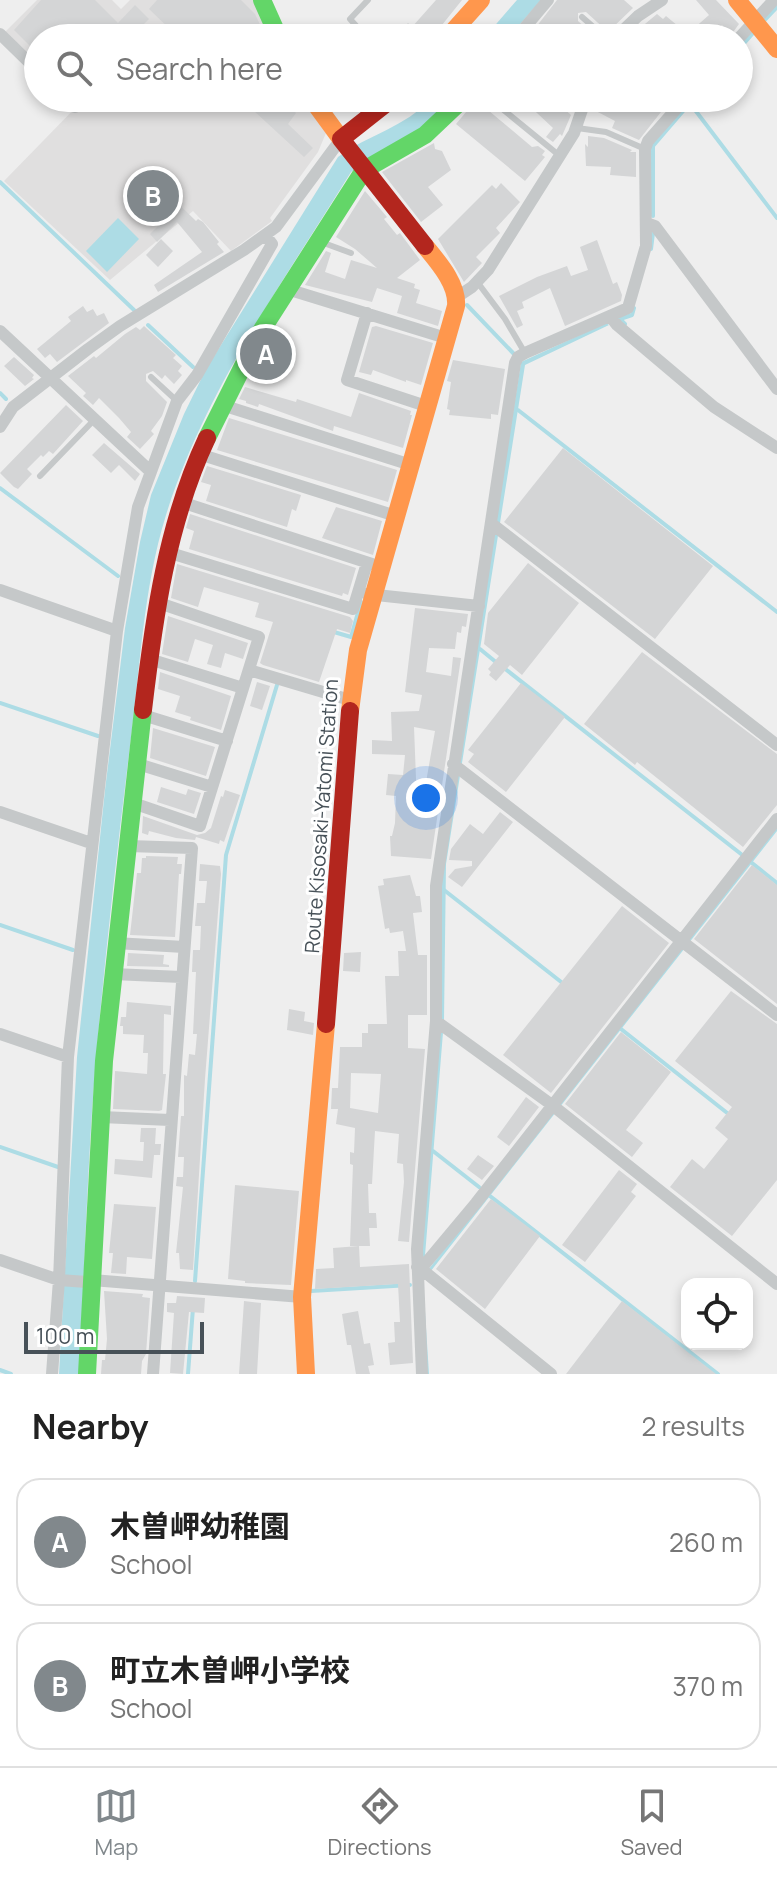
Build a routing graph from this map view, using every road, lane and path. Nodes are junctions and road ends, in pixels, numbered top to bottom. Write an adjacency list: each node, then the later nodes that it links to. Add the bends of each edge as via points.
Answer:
1 (262, 0): 9 (street)
2 (368, 0): 10 (lane, via 350,19)
3 (481, 0): 11 (street)
4 (548, 0): 12 (street)
5 (662, 0): 14 (street)
6 (737, 0): 15 (street)
7 (774, 0): 15 (street)
8 (582, 17): 13 (lane)
9 (273, 24)
10 (354, 24)
11 (460, 24)
12 (528, 24)
13 (590, 24)
14 (630, 24)
15 (758, 24): 16 (street); 18 (street)
16 (753, 28)
17 (0, 34): 19 (street)
18 (777, 49)
19 (24, 57)
20 (321, 112): 29 (street)
21 (366, 112): 27 (street)
22 (377, 112): 27 (street)
23 (450, 112): 32 (street, via 430,132)
24 (506, 112): 31 (lane)
25 (581, 112): 28 (street)
26 (674, 112): 30 (street)
27 (368, 120): 29 (street)
28 (576, 128): 30 (lane, via 606,132); 31 (street)
29 (342, 141): 32 (street); 34 (street)
30 (645, 149): 33 (street)
31 (560, 156): 37 (street)
32 (363, 169): 35 (street); 39 (street, via 443,269)
33 (647, 223): 41 (street, via 646,246 628,308); 47 (street, via 655,226)
34 (265, 235): 46 (street, via 120,326); 48 (street, via 272,244)
35 (318, 241): 36 (lane); 38 (street)
36 (351, 253)
37 (477, 282): 39 (street); 44 (lane)
38 (287, 289): 40 (street); 49 (street)
39 (457, 297): 43 (street, Route Kisosaki-Yatomi Station)
40 (367, 313): 43 (street); 50 (street, via 347,380)
41 (610, 316): 44 (street); 53 (street, via 714,407)
42 (0, 331): 46 (street)
43 (446, 338): 50 (street, Route Kisosaki-Yatomi Station)
44 (525, 353): 60 (street, via 515,363)
45 (151, 377): 48 (lane)
46 (50, 379): 51 (street); 52 (street, via 13,407)
47 (777, 389)
48 (177, 401): 56 (street)
49 (222, 405): 54 (street); 55 (street)
50 (426, 406): 55 (street, Route Kisosaki-Yatomi Station)
51 (94, 420): 56 (street); 57 (lane)
52 (0, 427)
53 (777, 448)
54 (199, 454): 58 (street); 59 (street)
55 (411, 465): 59 (street, Route Kisosaki-Yatomi Station)
56 (150, 471): 67 (street, via 138,507)
57 (40, 476)
58 (181, 502): 61 (street); 62 (street)
59 (396, 516): 62 (street, Route Kisosaki-Yatomi Station)
60 (495, 526): 66 (street); 74 (street)
61 (167, 552): 64 (street, via 353,609); 65 (street)
62 (374, 565): 64 (street, Route Kisosaki-Yatomi Station)
63 (0, 590): 67 (street)
64 (366, 594): 66 (street); 71 (street, Route Kisosaki-Yatomi Station)
65 (159, 603): 68 (street); 69 (street, via 259,637)
66 (479, 606): 76 (street)
67 (117, 631): 81 (street)
68 (149, 659): 70 (street); 72 (street)
69 (249, 670): 70 (street); 71 (street)
70 (243, 688): 73 (street)
71 (350, 700): 101 (street, Route Kisosaki-Yatomi Station)
72 (143, 715): 73 (street); 75 (street)
73 (227, 741): 77 (street)
74 (777, 745)
75 (138, 764): 77 (street); 78 (street)
76 (457, 767): 83 (street); 89 (street, via 436,886)
77 (212, 787): 78 (street, via 200,826)
78 (133, 803): 82 (street)
79 (0, 812): 81 (street)
80 (777, 819): 83 (street)
81 (91, 843): 91 (street)
82 (128, 846): 84 (street); 85 (street, via 192,848)
83 (685, 942): 88 (street); 92 (street)
84 (115, 943): 85 (street); 86 (street)
85 (184, 947): 87 (street)
86 (113, 974): 87 (street); 93 (street)
87 (181, 977): 94 (street)
88 (777, 1015)
89 (440, 1023): 92 (street); 96 (street)
90 (0, 1034): 91 (street)
91 (68, 1057): 97 (street)
92 (555, 1108): 96 (street); 100 (street)
93 (101, 1117): 94 (street); 98 (street)
94 (170, 1120): 99 (street)
95 (0, 1260): 97 (street)
96 (423, 1269): 106 (street); 107 (street)
97 (60, 1280): 98 (street); 102 (street)
98 (90, 1281): 99 (street); 103 (street)
99 (159, 1284): 101 (street); 104 (street)
100 (777, 1284)
101 (302, 1297): 105 (street, Route Kisosaki-Yatomi Station)
102 (52, 1374)
103 (87, 1374)
104 (153, 1374)
105 (306, 1374)
106 (422, 1374)
107 (551, 1374)

